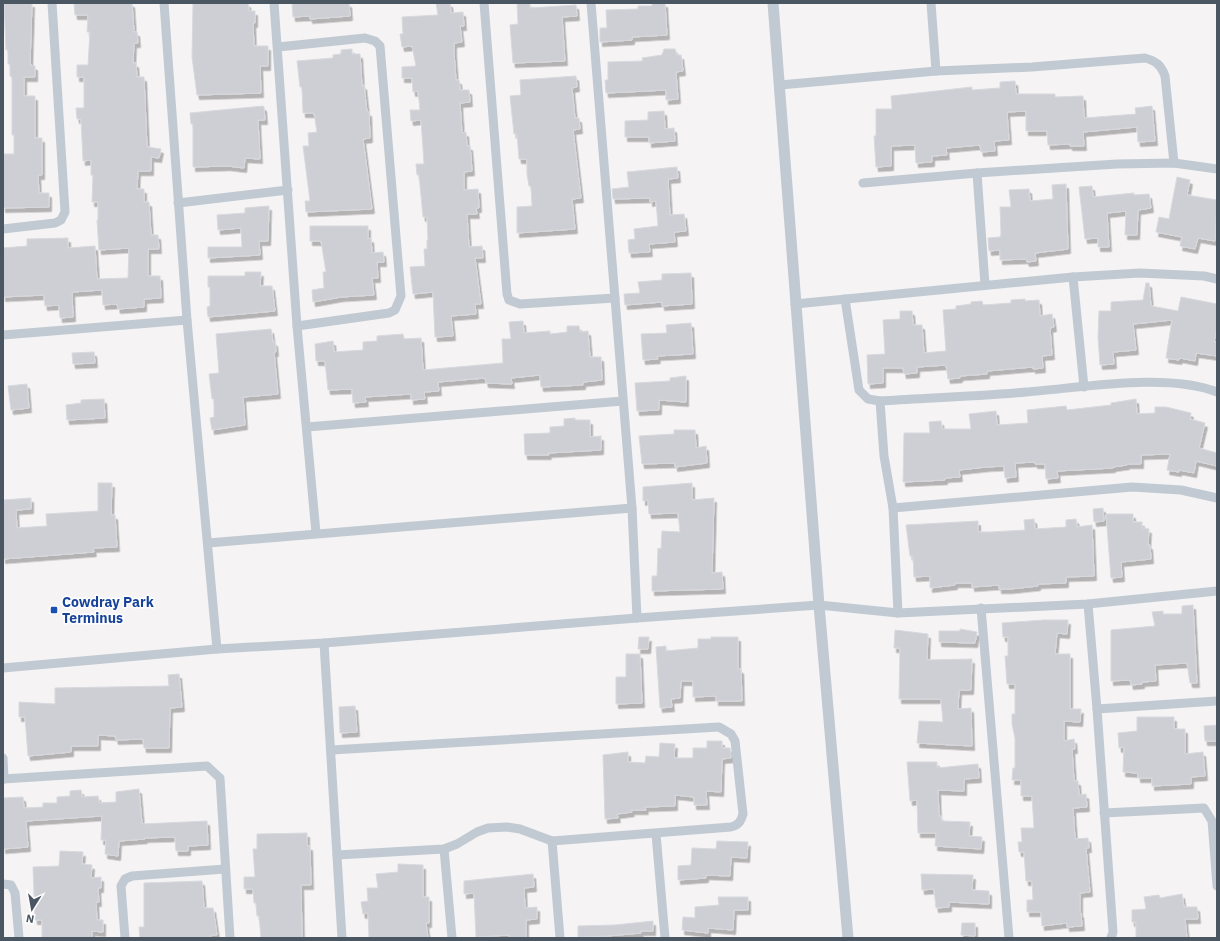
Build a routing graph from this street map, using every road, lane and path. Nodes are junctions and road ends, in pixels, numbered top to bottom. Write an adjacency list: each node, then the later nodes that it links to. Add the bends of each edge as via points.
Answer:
1 (52, 3): 17 (street, via 65,212 61,220 54,223)
2 (164, 3): 16 (street)
3 (274, 3): 8 (street)
4 (484, 3): 21 (street, via 509,300 520,304)
5 (591, 3): 21 (street)
6 (773, 3): 10 (street)
7 (931, 3): 9 (street)
8 (278, 47): 15 (street); 25 (street, via 365,38 380,46 401,296 398,306 389,313)
9 (936, 71): 10 (street); 11 (street, via 1145,58 1154,61 1161,67 1165,76)
10 (780, 85): 23 (street)
11 (1174, 163): 12 (street); 13 (street)
12 (1217, 169)
13 (977, 173): 14 (street); 20 (street)
14 (863, 183)
15 (288, 190): 16 (street); 25 (street)
16 (178, 203): 24 (street)
17 (3, 229)
18 (1073, 277): 19 (street, via 1140,273); 20 (street); 27 (street)
19 (1217, 279)
20 (984, 285): 22 (street)
21 (615, 298): 29 (street)
22 (845, 299): 23 (street); 30 (street, via 859,390 868,399)
23 (795, 304): 39 (street)
24 (187, 320): 26 (street); 36 (street)
25 (297, 326): 31 (street)
26 (3, 335)
27 (1084, 387): 28 (street, via 1154,383 1187,385); 30 (street)
28 (1217, 392)
29 (623, 401): 31 (street); 33 (street)
30 (880, 401): 34 (street, via 884,456)
31 (307, 427): 35 (street)
32 (1217, 498): 34 (street, via 1181,490 1132,487)
33 (632, 508): 35 (street); 42 (street)
34 (893, 508): 41 (street)
35 (316, 533): 36 (street)
36 (208, 543): 44 (street)
37 (1217, 591): 38 (street)
38 (1088, 604): 40 (street); 47 (street)
39 (819, 606): 41 (street); 42 (street); 66 (street)
40 (981, 608): 41 (street); 67 (street)
41 (898, 613)
42 (637, 618): 43 (street)
43 (324, 643): 44 (street); 48 (street)
44 (217, 649): 45 (street)
45 (3, 668)
46 (1217, 701): 47 (street)
47 (1097, 709): 51 (street)
48 (331, 750): 52 (street, via 719,727 725,729 735,741 743,814 741,820 731,827); 55 (street)
49 (3, 758): 50 (street)
50 (3, 779): 56 (street, via 207,766 220,778)
51 (1104, 813): 58 (street, via 1204,808 1212,821); 68 (street)
52 (656, 834): 53 (street); 65 (street)
53 (552, 841): 54 (street, via 520,829 488,828); 64 (street)
54 (444, 849): 55 (street); 63 (street)
55 (337, 855): 62 (street)
56 (225, 869): 60 (street, via 132,876 125,879 121,886); 61 (street)
57 (3, 884): 59 (street, via 11,885 15,893)
58 (1217, 886)
59 (18, 938)
60 (125, 938)
61 (230, 938)
62 (342, 938)
63 (452, 938)
64 (560, 938)
65 (665, 938)
66 (848, 938)
67 (1009, 938)
68 (1112, 938)

